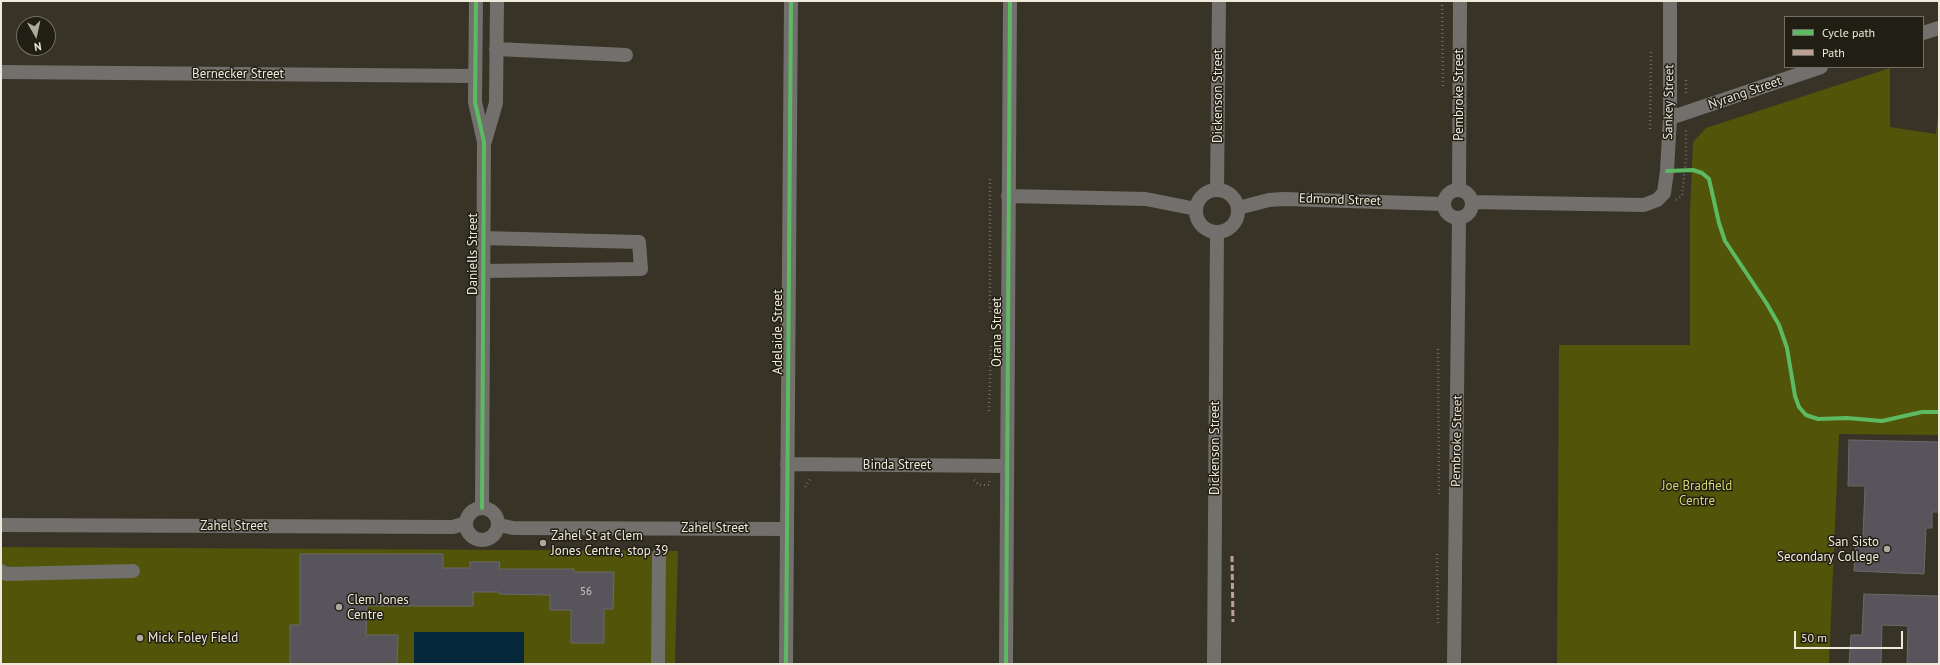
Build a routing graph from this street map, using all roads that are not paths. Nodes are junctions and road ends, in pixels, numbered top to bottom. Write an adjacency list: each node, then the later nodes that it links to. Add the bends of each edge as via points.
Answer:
1 (476, 1): 14 (street, Daniells Street)
2 (496, 1): 10 (street, Daniells Street)
3 (791, 1): 28 (street, Adelaide Street)
4 (1010, 1): 19 (street, Orana Street)
5 (1219, 1): 18 (street, Dickenson Street)
6 (1460, 1): 17 (street, Pembroke Street)
7 (1670, 1): 15 (street, Sankey Street)
8 (1939, 28): 9 (street)
9 (1924, 33)
10 (496, 49): 11 (street); 16 (street, Daniells Street, via 496,103)
11 (626, 55)
12 (1818, 68): 15 (street, Nyrang Street)
13 (1, 72): 14 (street, Bernecker Street)
14 (475, 76): 16 (street, Daniells Street, via 475,102)
15 (1670, 118): 20 (street, Sankey Street, via 1664,193 1657,200 1644,205)
16 (484, 142): 26 (street, Daniells Street)
17 (1459, 189): 20 (street, via 1468,193); 21 (street, via 1450,192)
18 (1217, 190): 22 (street, via 1234,198); 23 (street, via 1201,197)
19 (1008, 196): 23 (street, via 1146,199); 29 (street, Orana Street)
20 (1472, 202): 24 (street, via 1468,214)
21 (1443, 204): 22 (street, Edmond Street, via 1284,198); 24 (street, via 1446,213)
22 (1238, 208): 25 (street, via 1235,223 1225,231)
23 (1196, 209): 25 (street, via 1200,224 1206,230)
24 (1459, 218): 42 (street, Pembroke Street)
25 (1217, 232): 41 (street, Dickenson Street)
26 (483, 238): 27 (street, Daniells Street); 27 (street, via 639,242 641,269)
27 (483, 271): 30 (street, Daniells Street)
28 (787, 464): 29 (street, Binda Street); 34 (street, Adelaide Street)
29 (1007, 466): 40 (street, Orana Street)
30 (482, 508): 31 (street, via 472,513); 33 (street, via 491,510)
31 (466, 523): 32 (street, Zahel Street, via 453,527); 33 (street, via 471,536 478,540 492,538)
32 (1, 524)
33 (499, 525): 34 (street, Zahel Street, via 513,528)
34 (787, 529): 39 (street, Adelaide Street)
35 (659, 555): 38 (street)
36 (1, 571): 37 (street, via 6,574)
37 (133, 571)
38 (658, 664)
39 (786, 664)
40 (1006, 664)
41 (1214, 664)
42 (1454, 664)

